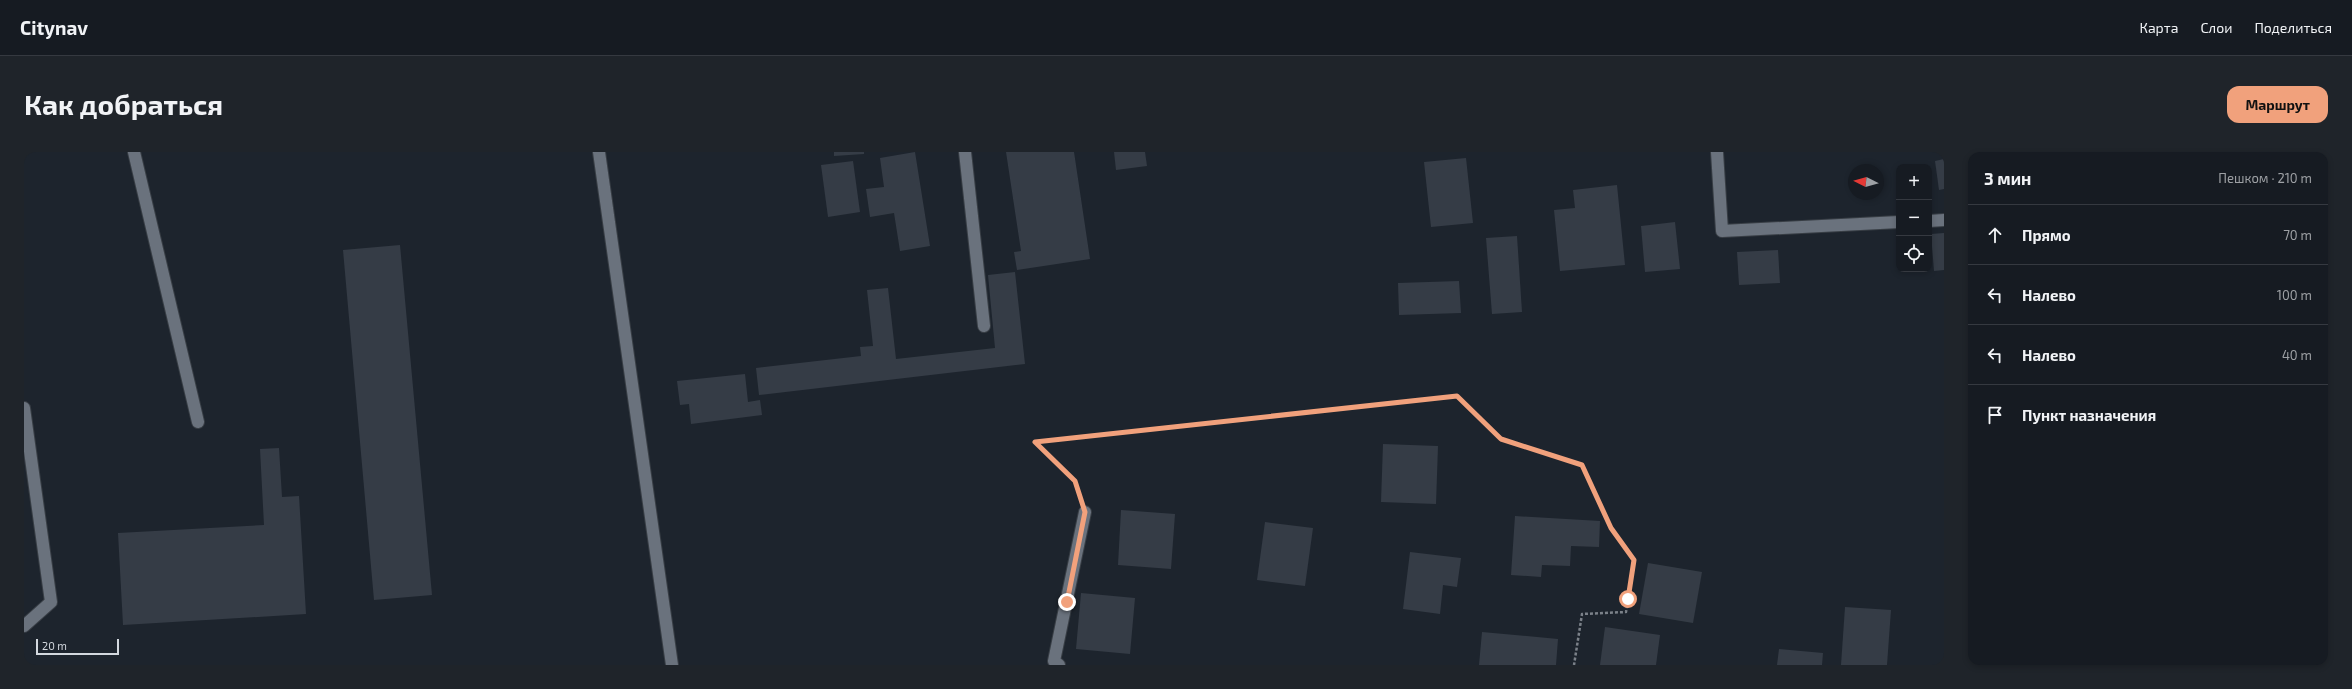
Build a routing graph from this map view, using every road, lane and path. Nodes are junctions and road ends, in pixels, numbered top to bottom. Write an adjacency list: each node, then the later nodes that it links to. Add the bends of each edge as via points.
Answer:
1 (134, 152): 10 (street)
2 (599, 152): 13 (street)
3 (965, 152): 8 (street)
4 (1717, 152): 7 (street, via 1722,231)
5 (1944, 220): 6 (street)
6 (1932, 221)
7 (1896, 222)
8 (984, 326)
9 (24, 408): 12 (street, via 51,602)
10 (198, 422)
11 (1085, 512): 14 (street, via 1054,661); 15 (path, via 1075,481 1035,442 1457,396 1501,439 1582,465 1611,528 1634,560 1626,612 1582,614)
12 (24, 626)
13 (672, 665)
14 (1059, 665)
15 (1574, 665)

